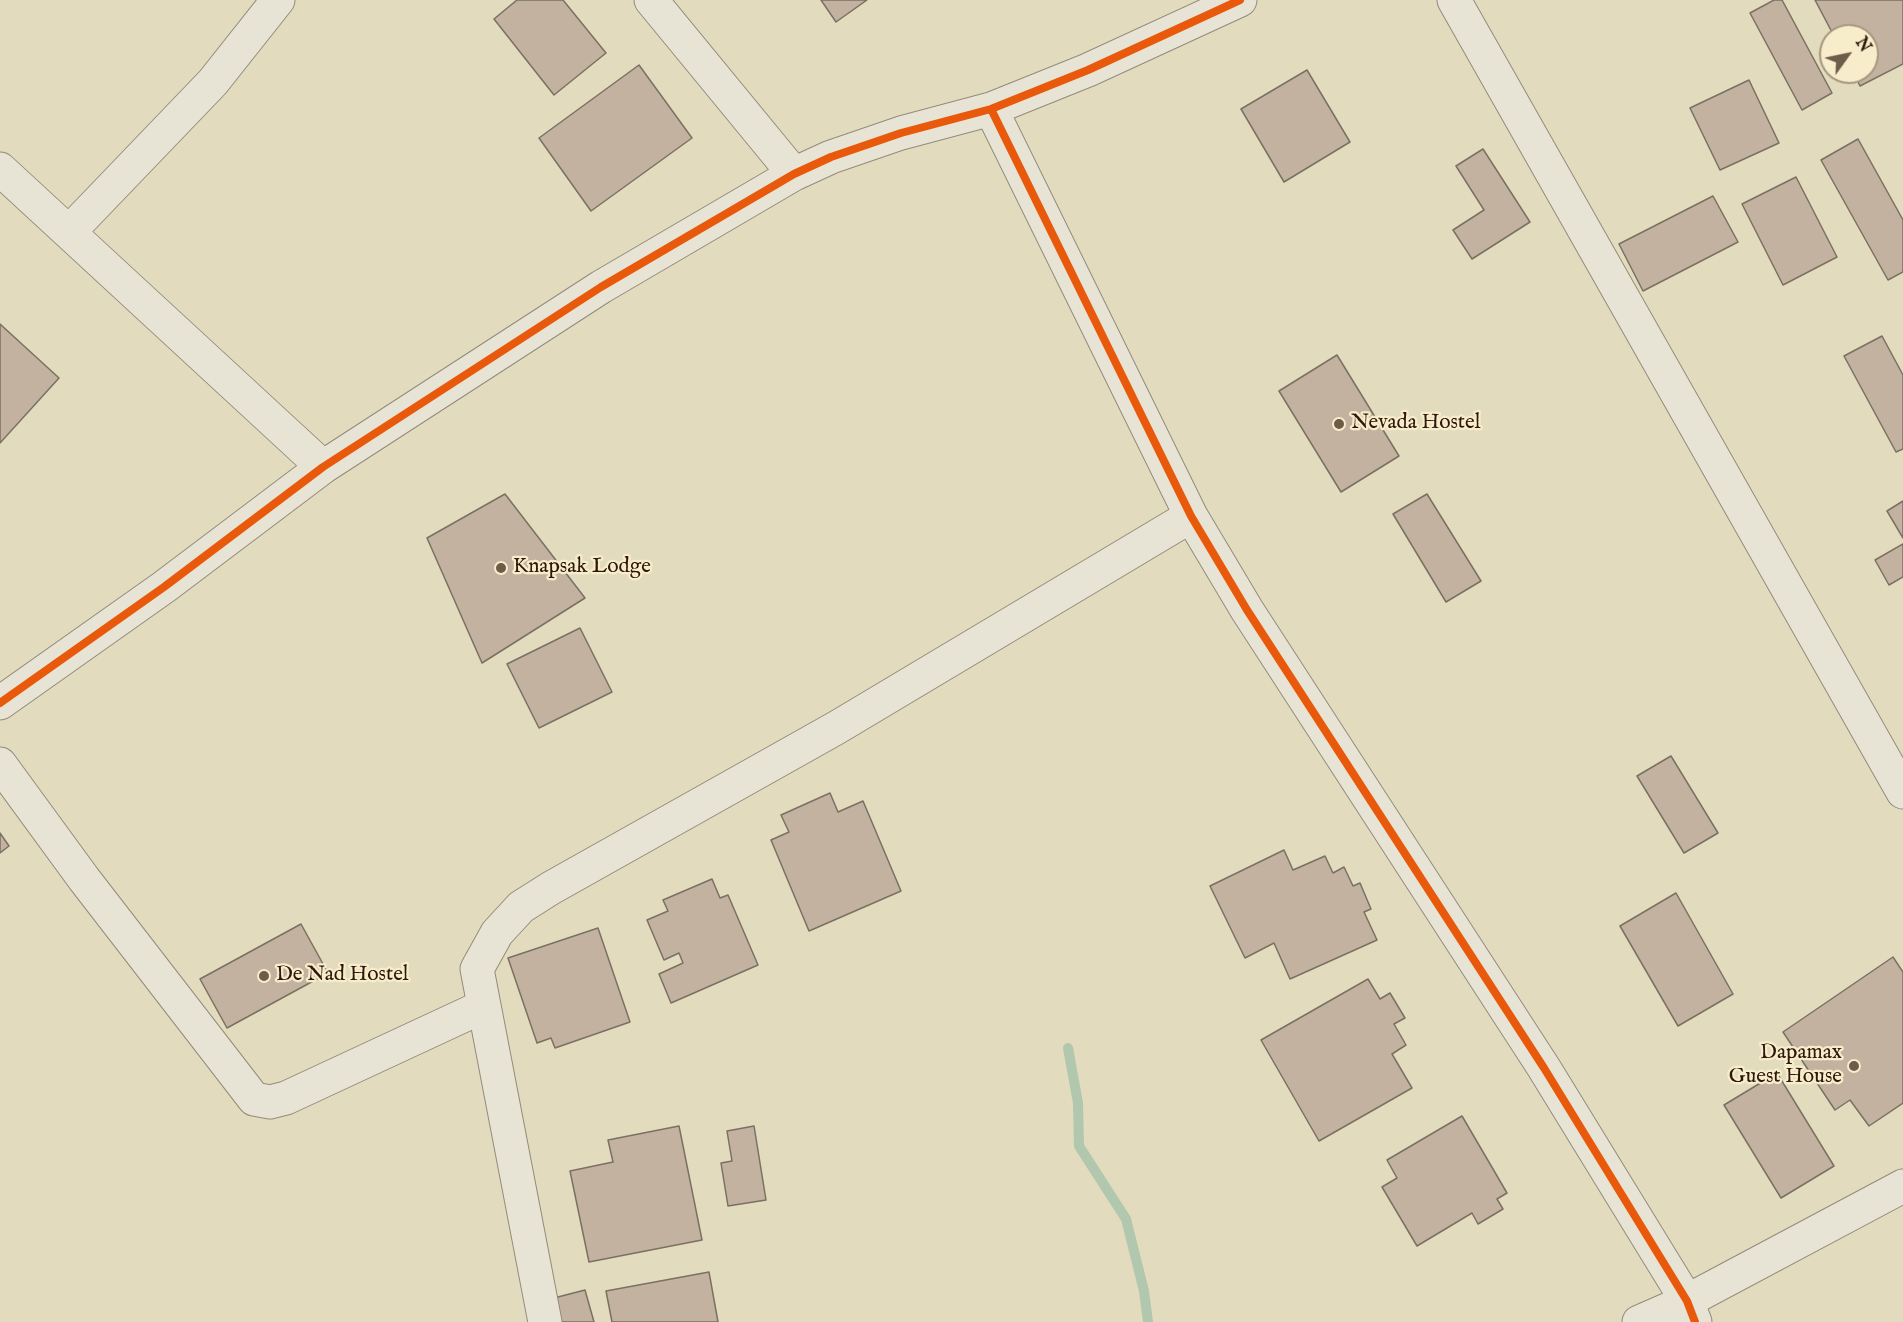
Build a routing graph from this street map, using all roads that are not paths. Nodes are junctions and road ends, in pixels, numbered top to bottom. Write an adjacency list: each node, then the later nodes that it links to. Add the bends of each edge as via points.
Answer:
1 (278, 0): 8 (street, via 213,82)
2 (651, 0): 7 (street)
3 (1455, 0): 13 (street)
4 (1235, 1): 5 (street, via 1088,70)
5 (991, 109): 7 (street, via 901,133); 10 (street)
6 (0, 169): 8 (street)
7 (794, 174): 9 (street, via 600,287)
8 (69, 232): 9 (street)
9 (323, 467): 11 (street, via 164,587)
10 (1191, 516): 14 (street, via 836,728 521,907 497,933 477,969); 16 (street, via 1247,610 1544,1068)
11 (0, 703)
12 (0, 764): 14 (street, via 254,1099 270,1102 285,1098)
13 (1903, 792)
14 (484, 1006): 17 (street)
15 (1903, 1185): 16 (street)
16 (1691, 1311): 18 (street)
17 (545, 1322)
18 (1640, 1322)

